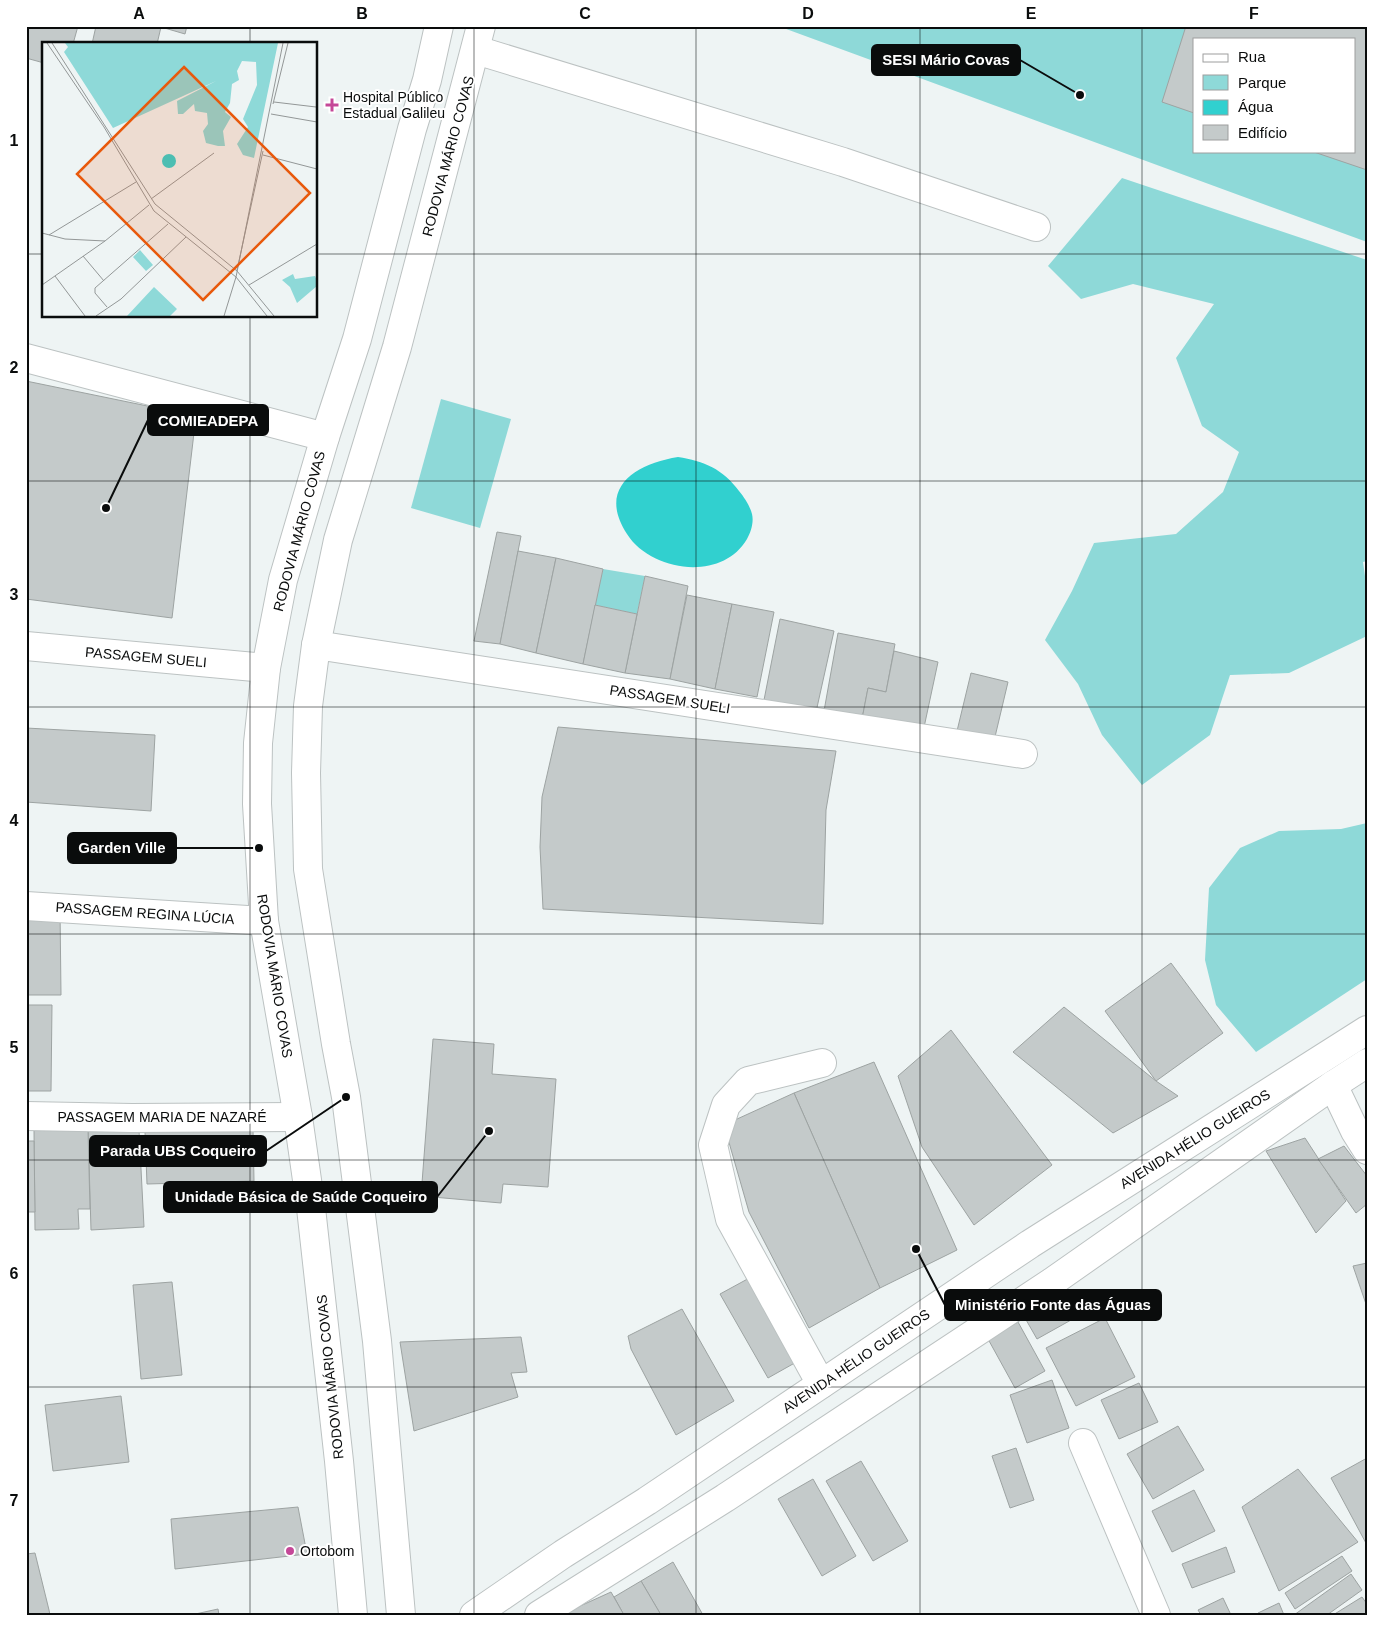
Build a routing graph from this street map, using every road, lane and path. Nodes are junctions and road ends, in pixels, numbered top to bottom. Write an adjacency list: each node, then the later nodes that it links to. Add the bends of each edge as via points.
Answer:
1 (439, 26): 5 (main road, RODOVIA MÁRIO COVAS, via 357,339)
2 (478, 38): 3 (main road); 6 (main road, RODOVIA MÁRIO COVAS, via 397,347 338,540)
3 (1036, 227)
4 (26, 358): 5 (main road)
5 (325, 437): 8 (main road, RODOVIA MÁRIO COVAS, via 283,580)
6 (316, 645): 9 (main road, PASSAGEM SUELI); 22 (main road, RODOVIA MÁRIO COVAS, via 308,715 308,869 346,1097 377,1341)
7 (26, 646): 8 (main road, PASSAGEM SUELI)
8 (266, 668): 11 (main road, RODOVIA MÁRIO COVAS, via 258,743 257,804)
9 (1023, 754)
10 (26, 906): 11 (main road, PASSAGEM REGINA LÚCIA)
11 (264, 921): 17 (main road, RODOVIA MÁRIO COVAS)
12 (1367, 1030): 19 (main road, AVENIDA HÉLIO GUEIROS, via 1030,1244)
13 (822, 1063): 19 (main road, via 748,1081 726,1105 713,1144 730,1219)
14 (1367, 1063): 15 (main road)
15 (1333, 1085): 18 (main road); 24 (main road, via 1052,1282 725,1498)
16 (26, 1116): 17 (main road, PASSAGEM MARIA DE NAZARÉ)
17 (298, 1117): 21 (main road, RODOVIA MÁRIO COVAS, via 311,1208)
18 (1367, 1150)
19 (821, 1384): 23 (main road, AVENIDA HÉLIO GUEIROS)
20 (1083, 1443): 25 (main road)
21 (353, 1615)
22 (401, 1615)
23 (474, 1615)
24 (539, 1615)
25 (1156, 1615)

